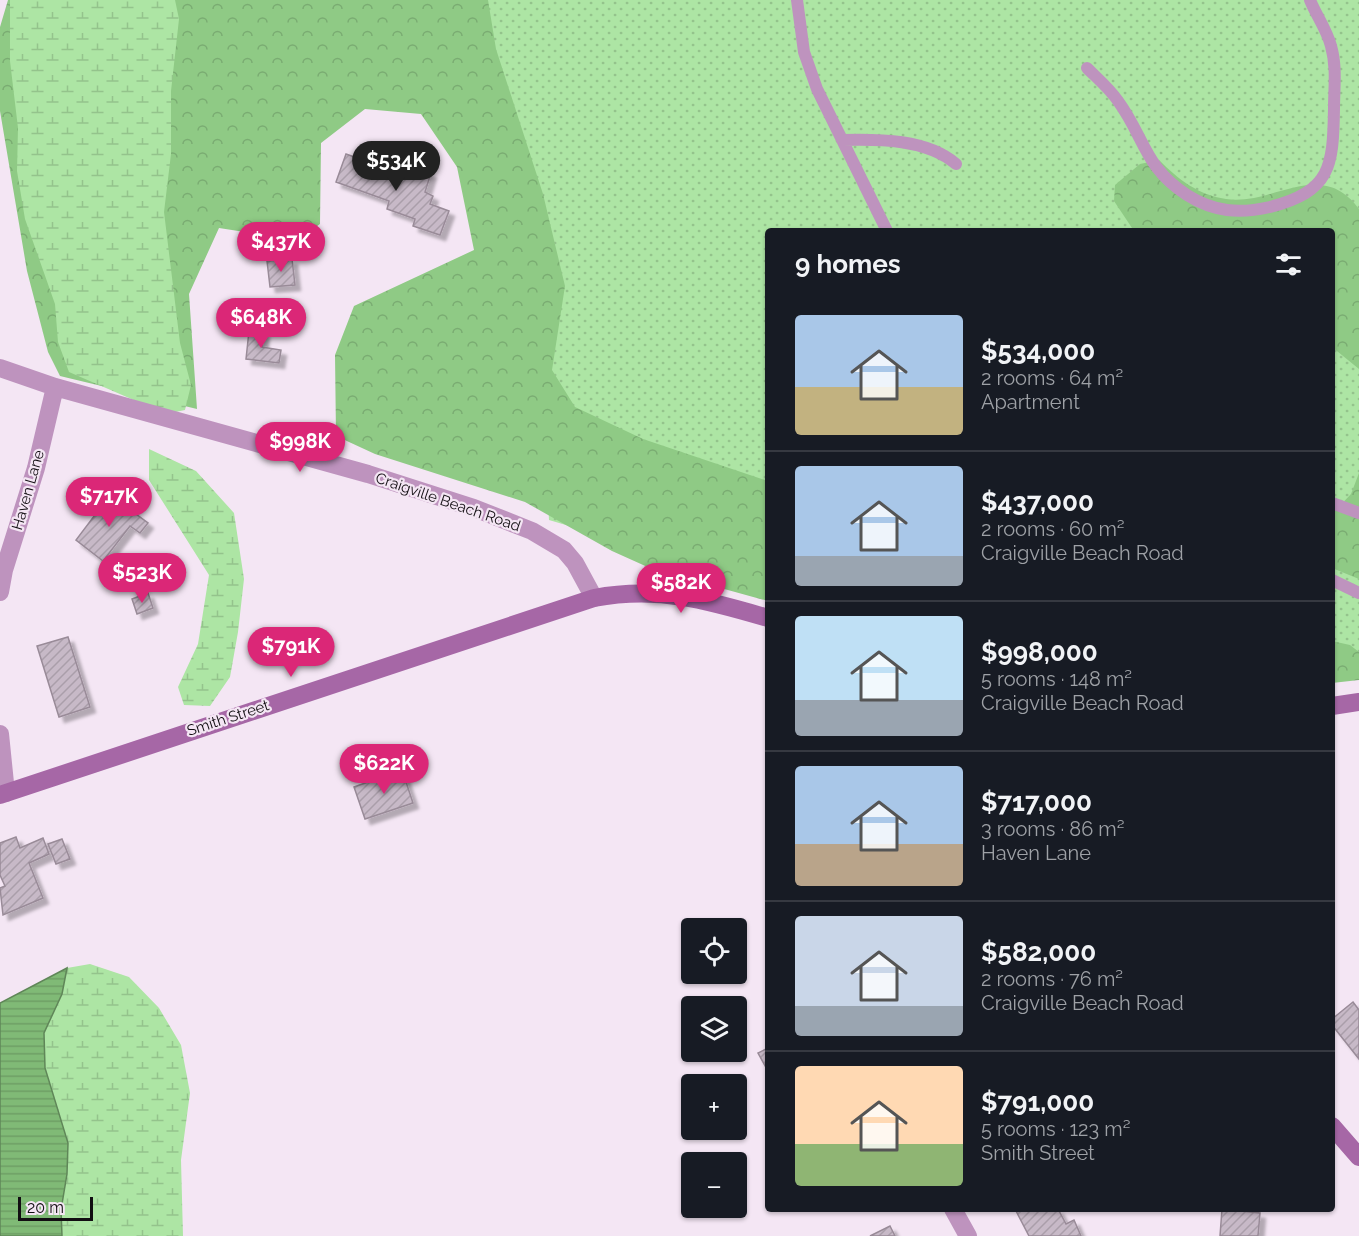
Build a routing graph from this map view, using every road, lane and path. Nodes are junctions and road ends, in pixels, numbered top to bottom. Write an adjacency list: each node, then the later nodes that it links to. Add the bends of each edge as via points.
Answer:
1 (797, 0): 4 (lane, via 804,52)
2 (1310, 0): 3 (lane, via 1330,42 1335,63 1333,140 1331,162 1322,178 1310,192 1293,201 1248,212 1214,209 1188,195 1163,177 1118,100)
3 (1087, 68)
4 (842, 141): 5 (lane, via 879,139 915,146 944,154); 6 (lane)
5 (956, 164)
6 (886, 228)
7 (0, 368): 8 (street, Craigville Beach Road)
8 (55, 387): 11 (street, Haven Lane, via 36,468); 15 (street, Craigville Beach Road, via 368,474 474,508 532,531 564,550)
9 (1335, 504): 10 (lane)
10 (1359, 513)
11 (2, 570): 13 (street, Haven Lane)
12 (1335, 581): 14 (lane)
13 (0, 592)
14 (1359, 593)
15 (594, 598): 16 (main road, via 649,591); 20 (main road, Smith Street)
16 (765, 617)
17 (1359, 702): 18 (main road)
18 (1335, 706)
19 (0, 734): 20 (street)
20 (3, 794)
21 (1335, 1129): 22 (main road)
22 (1359, 1157)
23 (955, 1212): 24 (street)
24 (968, 1236)

